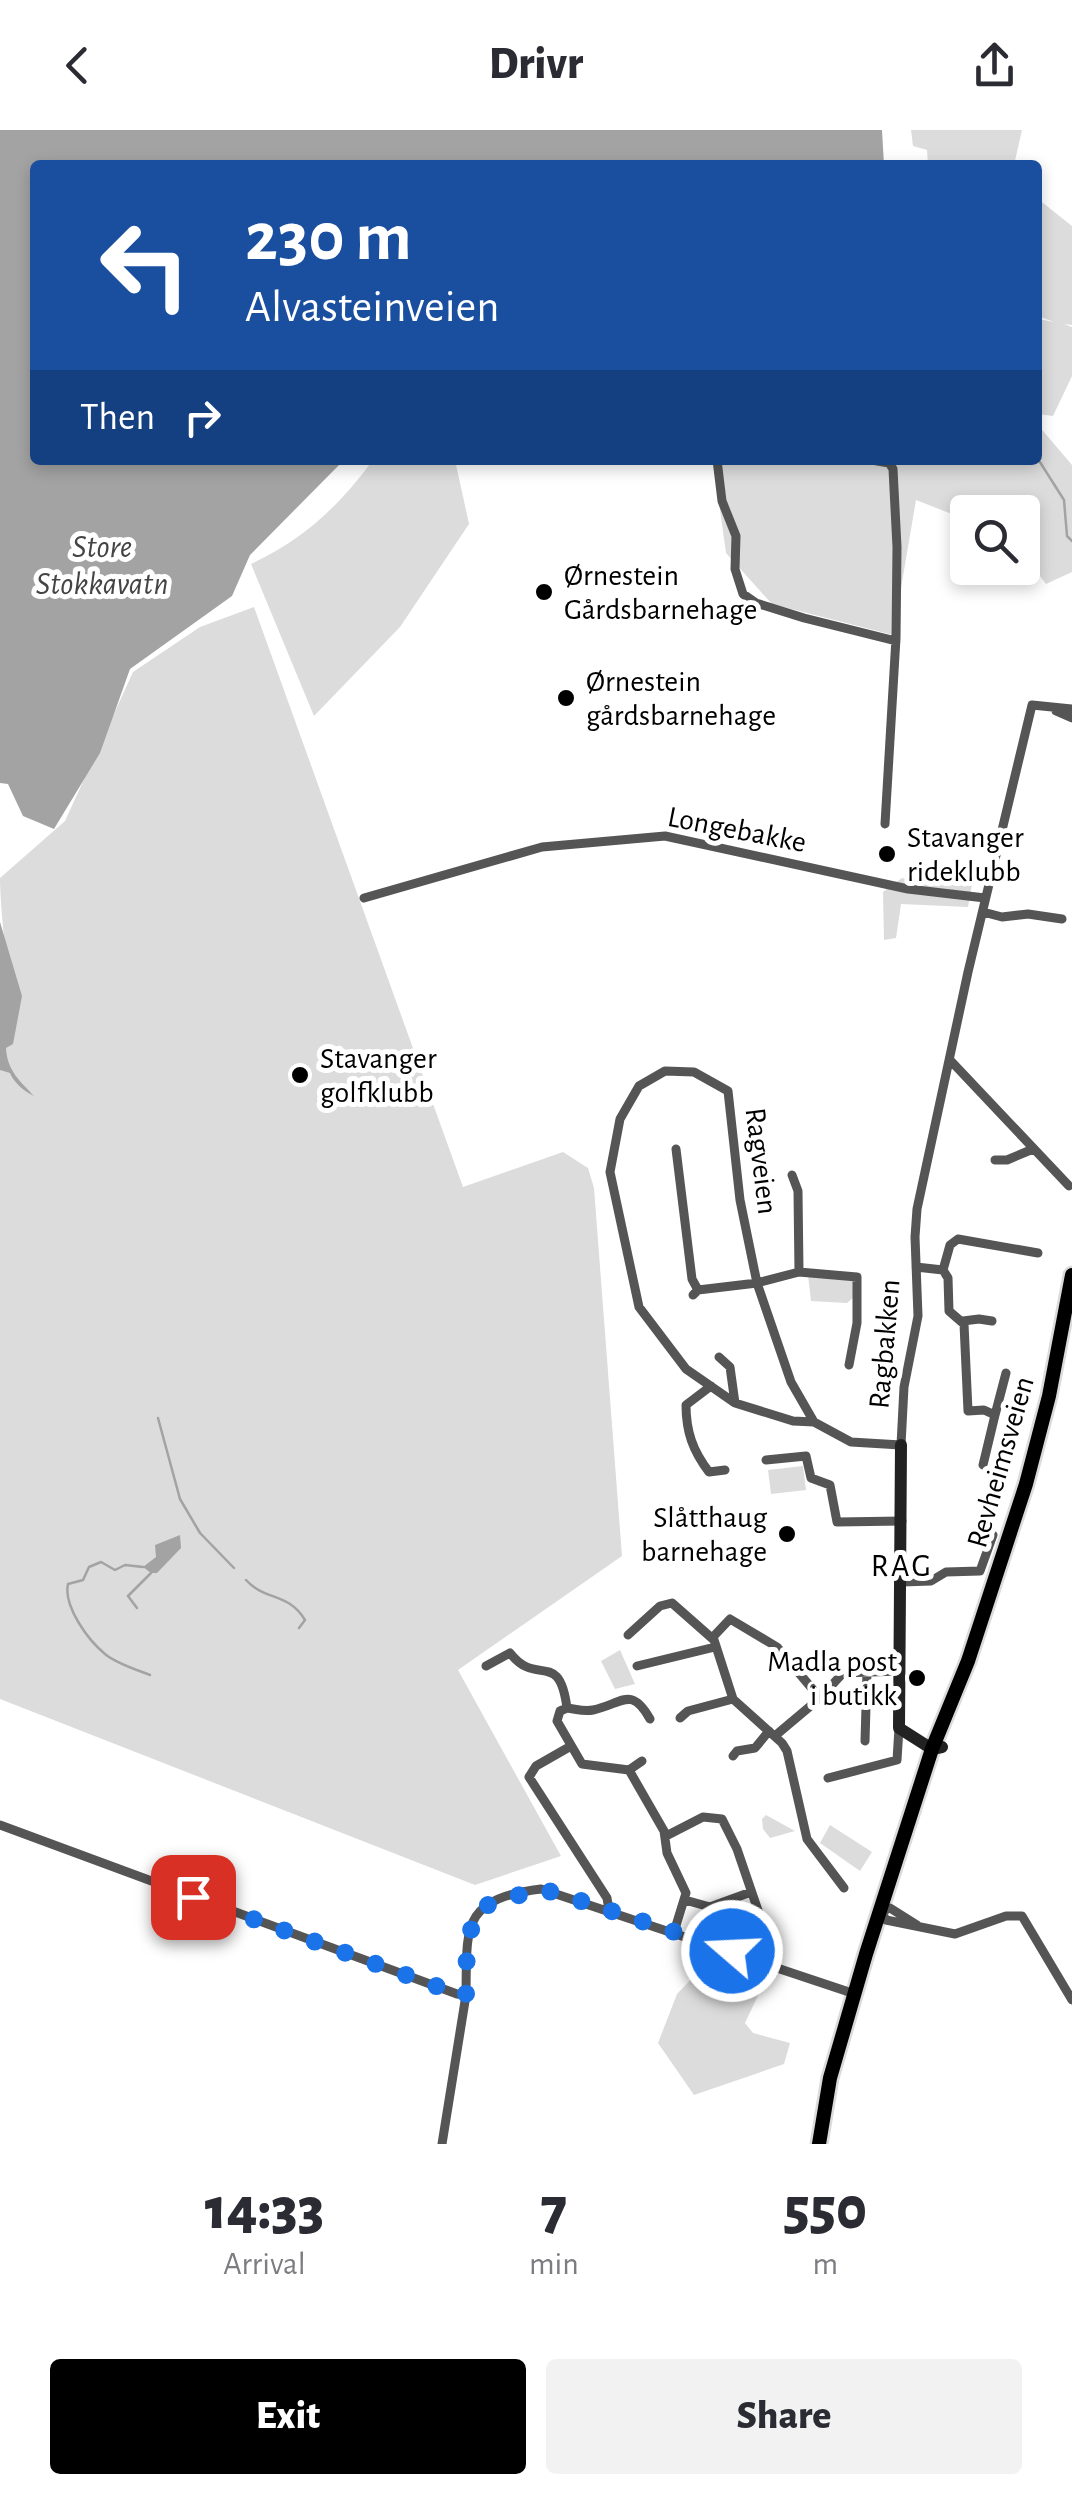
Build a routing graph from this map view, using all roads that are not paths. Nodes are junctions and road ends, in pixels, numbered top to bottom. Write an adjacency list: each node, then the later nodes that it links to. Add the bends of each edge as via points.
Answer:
1 (718, 465): 3 (street, via 743,594 804,618)
2 (890, 465): 3 (street)
3 (896, 641): 7 (street)
4 (1044, 707): 5 (street); 6 (street); 9 (street, Ragbakken, via 1032,705)
5 (1072, 709)
6 (1072, 718)
7 (885, 824)
8 (364, 898): 9 (street, Longebakke, via 542,847 665,836 908,889)
9 (986, 898): 10 (street, Ragbakken)
10 (982, 912): 11 (street); 12 (street, Ragbakken)
11 (1062, 920)
12 (950, 1060): 14 (street); 19 (street, Ragbakken, via 917,1209)
13 (676, 1148): 23 (street, via 695,1292)
14 (1033, 1148): 15 (street); 17 (street)
15 (995, 1160)
16 (792, 1175): 21 (street)
17 (1069, 1186)
18 (1038, 1253): 20 (street, via 958,1239)
19 (916, 1266): 20 (street); 33 (street, Ragbakken, via 918,1316 904,1386)
20 (944, 1270): 25 (street, via 950,1314)
21 (799, 1272): 23 (street); 27 (street, via 857,1277)
22 (1072, 1275): 54 (main road, Revheimsveien, via 1033,1458)
23 (757, 1283): 29 (street, Ragveien, via 728,1092 694,1072 658,1072 639,1086 620,1119 610,1172 639,1307 686,1369); 32 (street, Ragveien, via 791,1382)
24 (992, 1321): 25 (street)
25 (963, 1322): 31 (street, via 968,1411)
26 (719, 1358): 30 (street, via 730,1366)
27 (850, 1366)
28 (1006, 1373): 31 (street)
29 (711, 1386): 30 (street, Ragveien); 36 (street, via 686,1405 688,1434 709,1472)
30 (735, 1403): 32 (street, Ragveien)
31 (995, 1416): 35 (street)
32 (814, 1422): 33 (street, Ragveien, via 850,1442)
33 (902, 1445): 37 (street, Ragbakken)
34 (766, 1460): 37 (street, via 806,1456 811,1478 830,1485 838,1522)
35 (983, 1465)
36 (725, 1470)
37 (902, 1521): 39 (street, Ragbakken)
38 (993, 1535): 39 (street, via 980,1570)
39 (902, 1582): 45 (street, Ragbakken)
40 (628, 1635): 41 (street, via 672,1603)
41 (714, 1643): 43 (street); 46 (street, via 730,1620 743,1626 777,1647); 47 (street)
42 (486, 1666): 48 (street, via 510,1653 522,1667 554,1673 563,1682)
43 (637, 1666)
44 (867, 1672): 45 (street); 46 (street, via 843,1672); 53 (street)
45 (900, 1672): 51 (street, Ragbakken)
46 (820, 1698): 52 (street)
47 (733, 1699): 49 (street); 52 (street)
48 (567, 1708): 50 (street, via 591,1711 629,1698 640,1702); 55 (street, via 556,1721)
49 (680, 1718)
50 (650, 1720)
51 (902, 1730): 54 (street); 59 (street, Ragbakken, via 898,1760)
52 (773, 1733): 56 (street); 62 (street, via 787,1751 807,1839)
53 (866, 1741)
54 (937, 1745): 66 (main road, Revheimsveien)
55 (571, 1746): 58 (street, via 584,1766); 65 (street, via 528,1776)
56 (733, 1756)
57 (642, 1761): 58 (street)
58 (629, 1770): 61 (street)
59 (828, 1778)
60 (0, 1825): 70 (street)
61 (666, 1836): 63 (street, via 703,1817 722,1819); 64 (street)
62 (844, 1888)
63 (751, 1892): 64 (street, via 710,1907); 67 (street)
64 (685, 1900): 68 (street)
65 (609, 1910): 68 (street); 70 (street, via 542,1889 479,1908 467,1941)
66 (886, 1914): 69 (main road, Revheimsveien); 71 (street, via 955,1934 1022,1916)
67 (764, 1928)
68 (674, 1932): 69 (street)
69 (855, 1994): 73 (main road, Revheimsveien)
70 (466, 1995): 72 (street)
71 (1072, 2000)
72 (442, 2144)
73 (819, 2144)

